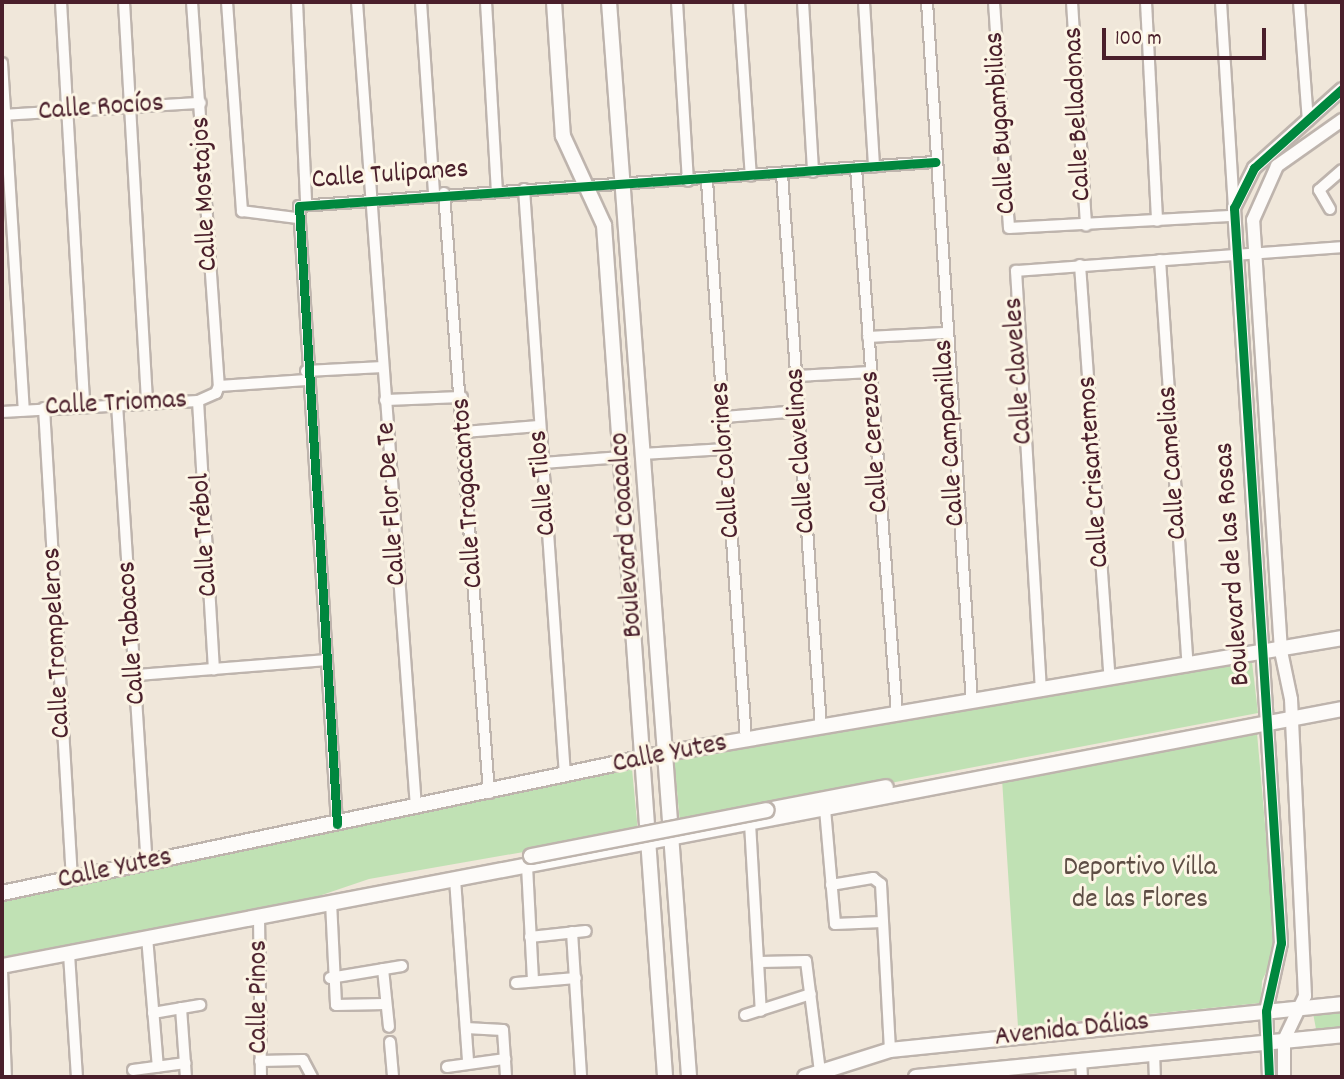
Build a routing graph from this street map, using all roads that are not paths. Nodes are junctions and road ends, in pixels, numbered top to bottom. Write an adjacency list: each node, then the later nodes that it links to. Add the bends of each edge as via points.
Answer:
1 (61, 2): 26 (street)
2 (124, 2): 25 (street)
3 (192, 2): 4 (street); 24 (street, Calle Mostajos)
4 (200, 2)
5 (227, 2): 48 (street, via 242,211)
6 (297, 2): 45 (street)
7 (357, 2): 44 (street, Calle Flor De Te)
8 (421, 2): 43 (street, Calle Tragacantos)
9 (486, 2): 42 (street)
10 (554, 2): 40 (main road, Boulevard Coacalco, via 563,136)
11 (609, 2): 39 (main road, Boulevard Coacalco)
12 (677, 2): 37 (street)
13 (738, 2): 36 (street)
14 (803, 2): 34 (street)
15 (864, 2): 31 (street)
16 (927, 2): 30 (street, Calle Campanillas)
17 (994, 2): 50 (street, Calle Bugambilias, via 1006,223 1016,231)
18 (1072, 2): 50 (street, Calle Belladonas)
19 (1146, 2): 49 (street)
20 (1221, 2): 47 (street)
21 (1299, 2): 29 (street)
22 (2, 63): 27 (street)
23 (1342, 89): 29 (street, Boulevard de las Rosas)
24 (201, 103): 25 (street, Calle Rocíos); 62 (street, Calle Mostajos)
25 (130, 108): 26 (street, Calle Rocíos); 65 (street)
26 (68, 112): 27 (street, Calle Rocíos); 68 (street)
27 (3, 115): 70 (street)
28 (1342, 120): 53 (street, Boulevard de las Rosas, via 1288,155 1267,179 1253,220)
29 (1308, 121): 47 (street, Boulevard de las Rosas, via 1245,178)
30 (935, 162): 31 (street, Calle Tulipanes); 56 (street, Calle Campanillas)
31 (874, 167): 32 (street, Calle Tulipanes)
32 (856, 168): 34 (street, Calle Tulipanes); 57 (street, Calle Cerezos)
33 (1342, 170): 46 (street, via 1319,190)
34 (813, 172): 35 (street, Calle Tulipanes)
35 (782, 174): 36 (street, Calle Tulipanes); 61 (street, Calle Clavelinas)
36 (751, 176): 38 (street, Calle Tulipanes)
37 (688, 181): 38 (street, Calle Tulipanes); 39 (street, Calle Tulipanes)
38 (707, 181): 73 (street, Calle Colorines)
39 (625, 185): 40 (street, Calle Tulipanes); 77 (main road, Boulevard Coacalco)
40 (584, 188): 41 (street, Calle Tulipanes); 78 (main road, Boulevard Coacalco, via 604,225)
41 (524, 189): 42 (street, Calle Tulipanes); 74 (street, Calle Tilos)
42 (497, 191): 43 (street, Calle Tulipanes)
43 (439, 194): 44 (street, Calle Tulipanes); 63 (street, Calle Tragacantos)
44 (371, 201): 45 (street, Calle Tulipanes); 58 (street, Calle Flor De Te)
45 (306, 203): 48 (street, Calle Tulipanes)
46 (1330, 209)
47 (1234, 212): 49 (street, Calle Bugambilias); 52 (street, Boulevard de las Rosas)
48 (297, 218): 60 (street, Calle Tulipanes)
49 (1157, 221): 50 (street, Calle Bugambilias)
50 (1086, 226)
51 (1342, 247): 53 (street, Calle Claveles)
52 (1234, 255): 53 (street, Calle Claveles); 54 (street, Calle Claveles); 82 (street, Boulevard de las Rosas)
53 (1253, 257): 81 (street, Boulevard de las Rosas)
54 (1160, 260): 55 (street, Calle Claveles); 84 (street, Calle Camelias)
55 (1080, 265): 87 (street, Calle Crisantemos); 88 (street, Calle Claveles, via 1022,268 1014,276)
56 (944, 333): 57 (street); 89 (street, Calle Campanillas)
57 (868, 337): 59 (street, Calle Cerezos)
58 (383, 366): 60 (street, Calle Triomas); 64 (street, Calle Flor De Te)
59 (871, 372): 61 (street); 91 (street, Calle Cerezos)
60 (306, 376): 62 (street, Calle Triomas); 83 (street, Calle Tulipanes)
61 (796, 376): 71 (street, Calle Clavelinas)
62 (219, 386): 66 (street, Calle Triomas, via 216,393)
63 (462, 397): 64 (street); 75 (street, Calle Tragacantos)
64 (385, 400): 101 (street, Calle Flor De Te)
65 (147, 401): 66 (street, Calle Triomas); 67 (street, Calle Triomas)
66 (198, 401): 85 (street, Calle Trébol)
67 (117, 404): 68 (street, Calle Triomas); 86 (street, Calle Tabacos)
68 (84, 406): 69 (street, Calle Triomas)
69 (44, 408): 70 (street, Calle Triomas); 109 (street, Calle Trompeleros)
70 (24, 410): 72 (street, Calle Triomas)
71 (800, 411): 73 (street); 94 (street, Calle Clavelinas)
72 (2, 412)
73 (724, 417): 76 (street, Calle Colorines)
74 (539, 426): 75 (street); 79 (street, Calle Tilos)
75 (464, 432): 100 (street, Calle Tragacantos)
76 (726, 449): 77 (street); 95 (street, Calle Colorines)
77 (642, 454): 96 (main road, Boulevard Coacalco)
78 (622, 457): 79 (street); 97 (main road, Boulevard Coacalco)
79 (543, 463): 98 (street, Calle Tilos)
80 (1342, 638): 81 (main road, Calle Yutes)
81 (1281, 651): 82 (main road, Calle Yutes); 92 (street, Boulevard de las Rosas, via 1290,691)
82 (1263, 654): 84 (main road, Calle Yutes); 93 (street, Boulevard de las Rosas)
83 (325, 660): 85 (street); 104 (street, Calle Tulipanes)
84 (1188, 666): 87 (main road, Calle Yutes)
85 (214, 670): 86 (street)
86 (135, 675): 108 (street, Calle Tabacos)
87 (1110, 679): 88 (main road, Calle Yutes)
88 (1041, 691): 89 (main road, Calle Yutes)
89 (972, 703): 91 (main road, Calle Yutes)
90 (1342, 709): 92 (main road)
91 (897, 715): 94 (main road, Calle Yutes)
92 (1287, 720): 93 (main road); 133 (street, Boulevard de las Rosas)
93 (1267, 724): 99 (main road); 135 (street, Boulevard de las Rosas, via 1281,943)
94 (821, 728): 95 (main road, Calle Yutes)
95 (746, 740): 96 (main road, Calle Yutes)
96 (666, 753): 97 (main road, Calle Yutes); 105 (main road, Boulevard Coacalco)
97 (645, 758): 98 (main road, Calle Yutes); 106 (main road, Boulevard Coacalco)
98 (565, 776): 100 (main road, Calle Yutes)
99 (967, 780): 102 (main road); 107 (main road, bridge, via 908,783)
100 (489, 793): 101 (main road, Calle Yutes)
101 (416, 808): 104 (main road, Calle Yutes)
102 (825, 809): 103 (main road); 111 (street)
103 (750, 823): 105 (main road); 121 (street)
104 (337, 824): 108 (main road, Calle Yutes)
105 (675, 837): 106 (main road); 167 (main road, Boulevard Coacalco)
106 (652, 842): 107 (main road); 166 (main road, Boulevard Coacalco)
107 (529, 861): 110 (main road); 113 (main road); 118 (street)
108 (148, 863): 109 (main road, Calle Yutes)
109 (72, 879): 112 (main road, Calle Yutes)
110 (455, 879): 113 (main road); 140 (street)
111 (831, 885): 115 (street, via 835,924); 115 (street, via 878,879)
112 (2, 893)
113 (335, 901): 114 (main road); 125 (street)
114 (259, 916): 119 (main road); 149 (street, Calle Pinos)
115 (882, 922): 145 (street)
116 (586, 931): 117 (street)
117 (572, 932): 118 (street); 126 (street)
118 (530, 936): 127 (street)
119 (146, 937): 120 (main road); 137 (street)
120 (69, 954): 123 (main road); 159 (street)
121 (760, 962): 129 (street, via 806,961); 136 (street)
122 (402, 966): 124 (street)
123 (2, 968): 158 (street)
124 (383, 969): 125 (street); 130 (street)
125 (330, 978): 130 (street, via 341,1008)
126 (576, 978): 127 (street); 165 (street)
127 (533, 981): 128 (street)
128 (516, 983)
129 (811, 994): 136 (street); 155 (street)
130 (385, 1004): 139 (street)
131 (1342, 1004): 133 (main road, Avenida Dálias)
132 (200, 1005): 134 (street)
133 (1304, 1007): 135 (main road, Avenida Dálias); 142 (street)
134 (181, 1008): 137 (street); 151 (street)
135 (1266, 1010): 144 (street, Boulevard de las Rosas); 145 (main road, Avenida Dálias)
136 (761, 1011): 138 (street)
137 (153, 1013): 152 (street)
138 (745, 1015)
139 (388, 1027)
140 (466, 1028): 147 (street, via 503,1030); 150 (street)
141 (1342, 1035): 142 (main road, Avenida Dálias)
142 (1284, 1040): 144 (main road, Avenida Dálias); 173 (street)
143 (390, 1042): 163 (street)
144 (1266, 1042): 146 (main road, Avenida Dálias); 172 (street, Boulevard de las Rosas)
145 (890, 1050): 155 (main road, Avenida Dálias)
146 (1154, 1052): 148 (main road, Avenida Dálias); 171 (street)
147 (505, 1059): 150 (street); 164 (street)
148 (1081, 1059): 156 (main road, Avenida Dálias); 170 (street)
149 (260, 1062): 161 (street, Calle Pinos); 162 (street, via 303,1060)
150 (468, 1062): 153 (street)
151 (186, 1063): 152 (street); 160 (street)
152 (158, 1067): 154 (street)
153 (447, 1067)
154 (133, 1070)
155 (820, 1072): 168 (main road, Avenida Dálias)
156 (1002, 1072): 157 (main road, Avenida Dálias)
157 (932, 1076): 169 (main road, Avenida Dálias)
158 (6, 1077)
159 (77, 1077)
160 (186, 1077)
161 (261, 1077)
162 (312, 1077)
163 (393, 1077)
164 (506, 1077)
165 (581, 1077)
166 (665, 1077)
167 (689, 1077)
168 (805, 1077)
169 (916, 1077)
170 (1082, 1077)
171 (1155, 1077)
172 (1269, 1077)
173 (1284, 1077)

